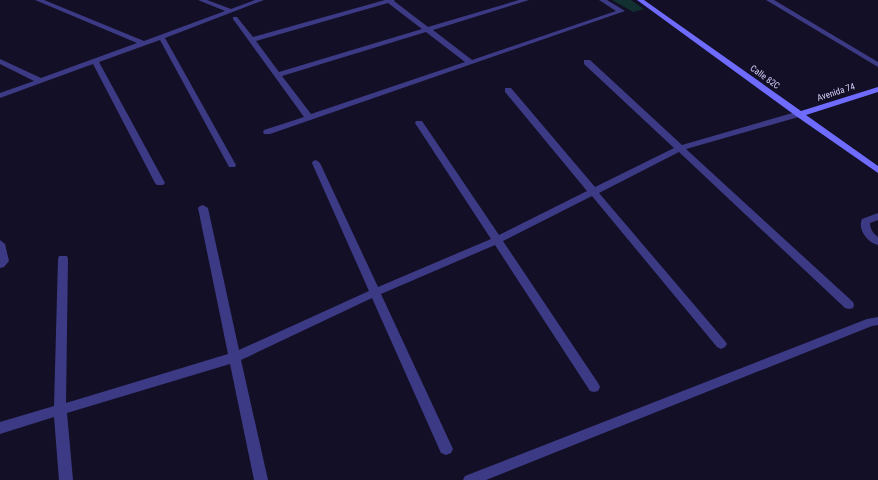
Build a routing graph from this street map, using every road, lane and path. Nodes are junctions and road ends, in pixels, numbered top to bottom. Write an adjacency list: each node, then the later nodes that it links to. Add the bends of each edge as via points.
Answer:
1 (38, 0): 13 (street)
2 (201, 0): 9 (street)
3 (262, 0): 9 (street)
4 (390, 0): 10 (street); 12 (street)
5 (526, 0): 10 (street)
6 (602, 0): 16 (street, via 622,11)
7 (640, 0): 24 (street, Calle 82C)
8 (769, 0): 18 (street)
9 (233, 14): 11 (street); 12 (street)
10 (428, 30): 16 (street); 19 (street)
11 (161, 36): 13 (street); 30 (street)
12 (251, 40): 19 (street)
13 (143, 43): 15 (street)
14 (0, 61): 20 (street)
15 (95, 61): 20 (street); 32 (street)
16 (470, 62): 25 (street)
17 (587, 62): 28 (street)
18 (878, 65)
19 (278, 75): 25 (street)
20 (41, 81): 23 (street)
21 (878, 89): 24 (street, Avenida 74)
22 (508, 90): 33 (street)
23 (0, 96)
24 (799, 114): 28 (street); 31 (street, Calle 82C)
25 (310, 117): 27 (street)
26 (419, 123): 36 (street)
27 (267, 132)
28 (681, 148): 33 (street); 42 (street)
29 (316, 163): 41 (street)
30 (232, 165)
31 (878, 170)
32 (160, 183)
33 (592, 191): 36 (street); 44 (street)
34 (203, 208): 45 (street)
35 (878, 216): 37 (street, via 865,221 864,227)
36 (497, 240): 41 (street); 46 (street)
37 (878, 242)
38 (0, 244): 40 (street, via 4,256 4,261)
39 (63, 259): 47 (street)
40 (0, 264)
41 (376, 292): 45 (street); 49 (street)
42 (849, 305)
43 (878, 321): 52 (street)
44 (721, 344)
45 (236, 357): 47 (street); 51 (street)
46 (594, 387)
47 (60, 410): 48 (street); 50 (street)
48 (0, 428)
49 (446, 449)
50 (66, 480)
51 (261, 480)
52 (470, 480)

